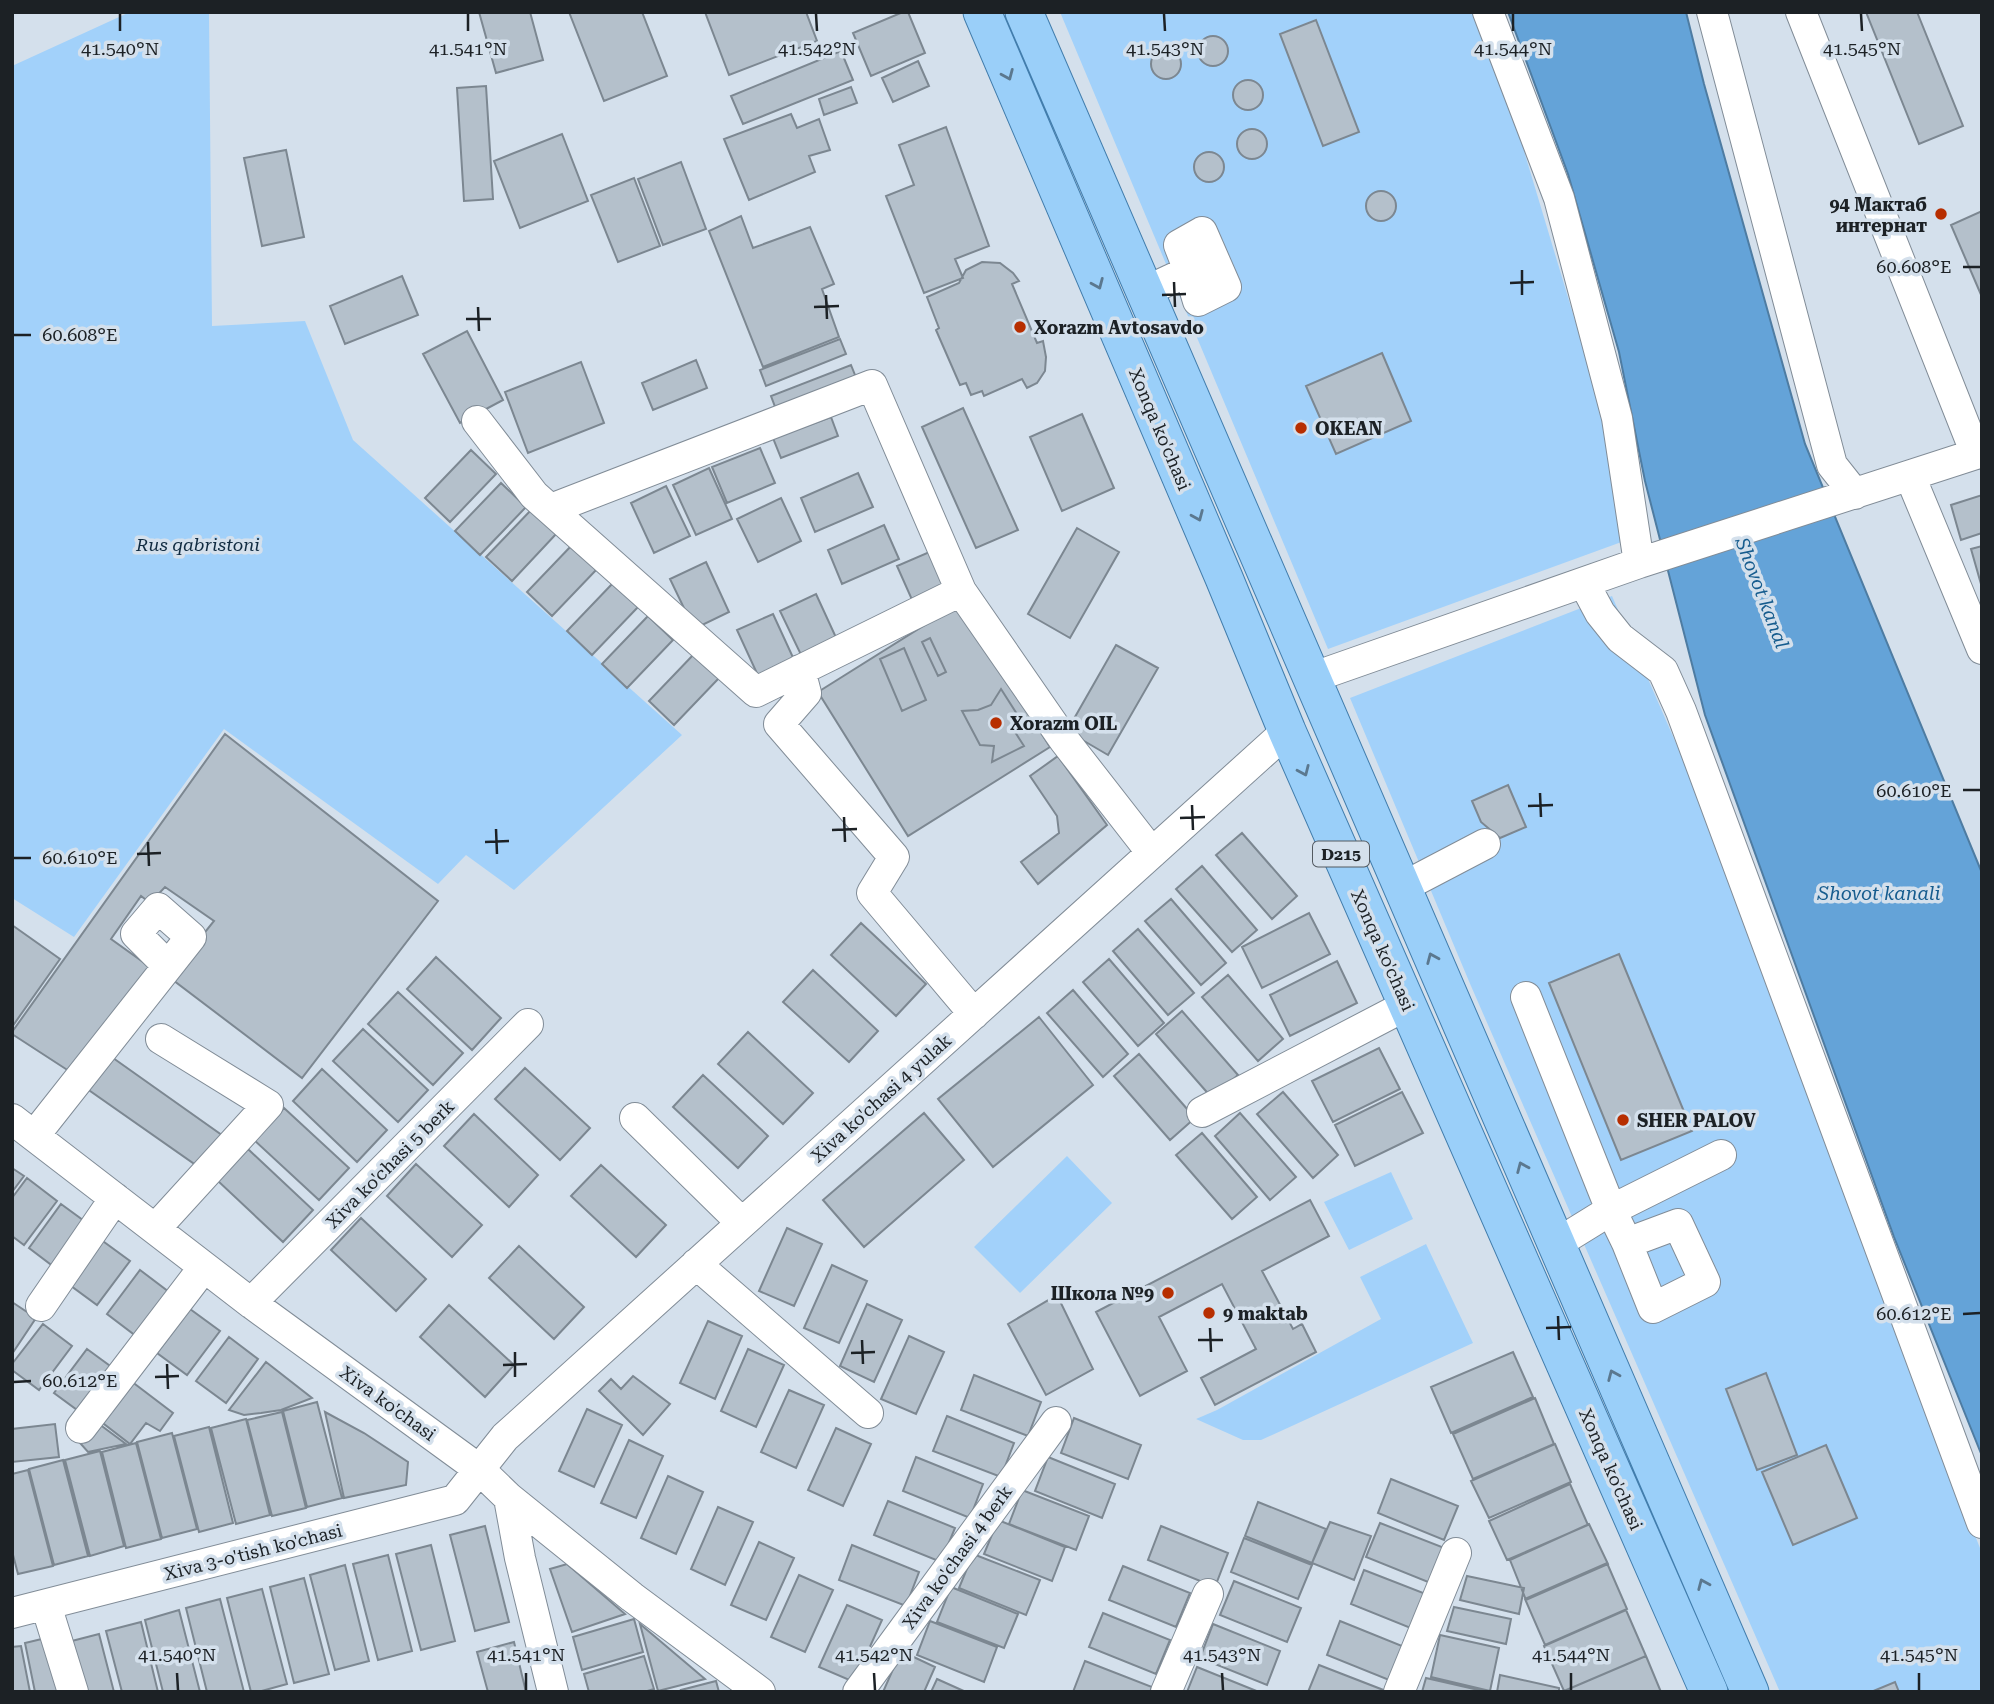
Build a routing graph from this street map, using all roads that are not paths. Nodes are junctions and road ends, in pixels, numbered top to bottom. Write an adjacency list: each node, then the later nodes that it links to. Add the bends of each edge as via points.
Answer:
1 (982, 12): 19 (main road, Xonqa ko'chasi / D215, one-way to 19)
2 (1024, 12): 7 (main road, D215)
3 (1488, 12): 13 (street, via 1559,198 1617,418)
4 (1712, 12): 11 (street, via 1832,465)
5 (1801, 12): 9 (street)
6 (1189, 271): 7 (street)
7 (1144, 292): 18 (main road, D215)
8 (477, 421): 12 (street, via 534,495)
9 (1979, 453): 10 (street)
10 (1910, 476): 11 (street); 16 (street)
11 (1855, 494): 13 (street)
12 (551, 509): 15 (street, via 872,385); 17 (street, via 756,692)
13 (1639, 563): 14 (street)
14 (1584, 583): 18 (street); 48 (street, via 1620,638 1663,671 1681,711)
15 (961, 591): 17 (street); 21 (street, via 1064,740)
16 (1982, 649)
17 (800, 670): 26 (street, via 806,693 779,724 894,857 872,893)
18 (1311, 678): 22 (main road, D215)
19 (1287, 731): 21 (street, Xiva ko'chasi 4 yulak); 25 (main road, Xonqa ko'chasi / D215, one-way to 25)
20 (1485, 844): 22 (street)
21 (1152, 853): 26 (street, Xiva ko'chasi 4 yulak)
22 (1401, 888): 38 (main road, D215, one-way to 22)
23 (168, 966): 31 (street)
24 (1527, 998): 34 (street)
25 (1407, 1005): 29 (street); 54 (main road, Xonqa ko'chasi / D215)
26 (974, 1014): 35 (street, Xiva ko'chasi 4 yulak)
27 (528, 1024): 41 (street, Xiva ko'chasi 5 berk)
28 (161, 1039): 36 (street, via 268,1105)
29 (1202, 1112)
30 (635, 1118): 35 (street)
31 (23, 1127): 33 (street, Xiva ko'chasi)
32 (1721, 1155): 34 (street)
33 (115, 1198): 36 (street, Xiva ko'chasi); 42 (street)
34 (1611, 1210): 37 (street); 38 (street)
35 (742, 1223): 39 (street, Xiva ko'chasi 4 yulak)
36 (155, 1229): 40 (street, Xiva ko'chasi)
37 (1627, 1243)
38 (1556, 1244): 53 (main road, D215, one-way to 38)
39 (696, 1264): 43 (street); 46 (street, Xiva ko'chasi 4 yulak, via 505,1437)
40 (204, 1267): 41 (street, Xiva ko'chasi); 45 (street)
41 (251, 1303): 46 (street, Xiva ko'chasi)
42 (41, 1306)
43 (868, 1413)
44 (1056, 1422): 58 (street, Xiva ko'chasi 4 berk)
45 (81, 1428)
46 (480, 1470): 47 (street, Xiva ko'chasi); 51 (street, Xiva 3-o'tish ko'chasi, via 455,1500)
47 (509, 1498): 56 (street); 57 (street, Xiva ko'chasi)
48 (1982, 1522)
49 (1456, 1553): 60 (street)
50 (1208, 1594): 59 (street)
51 (46, 1605): 52 (street, Xiva 3-o'tish ko'chasi); 55 (street)
52 (12, 1614)
53 (1725, 1634): 54 (main road); 62 (main road, D215)
54 (1691, 1651): 61 (main road, Xonqa ko'chasi / D215)
55 (72, 1692)
56 (553, 1692)
57 (760, 1692)
58 (858, 1692)
59 (1166, 1692)
60 (1399, 1692)
61 (1709, 1692)
62 (1750, 1692)

